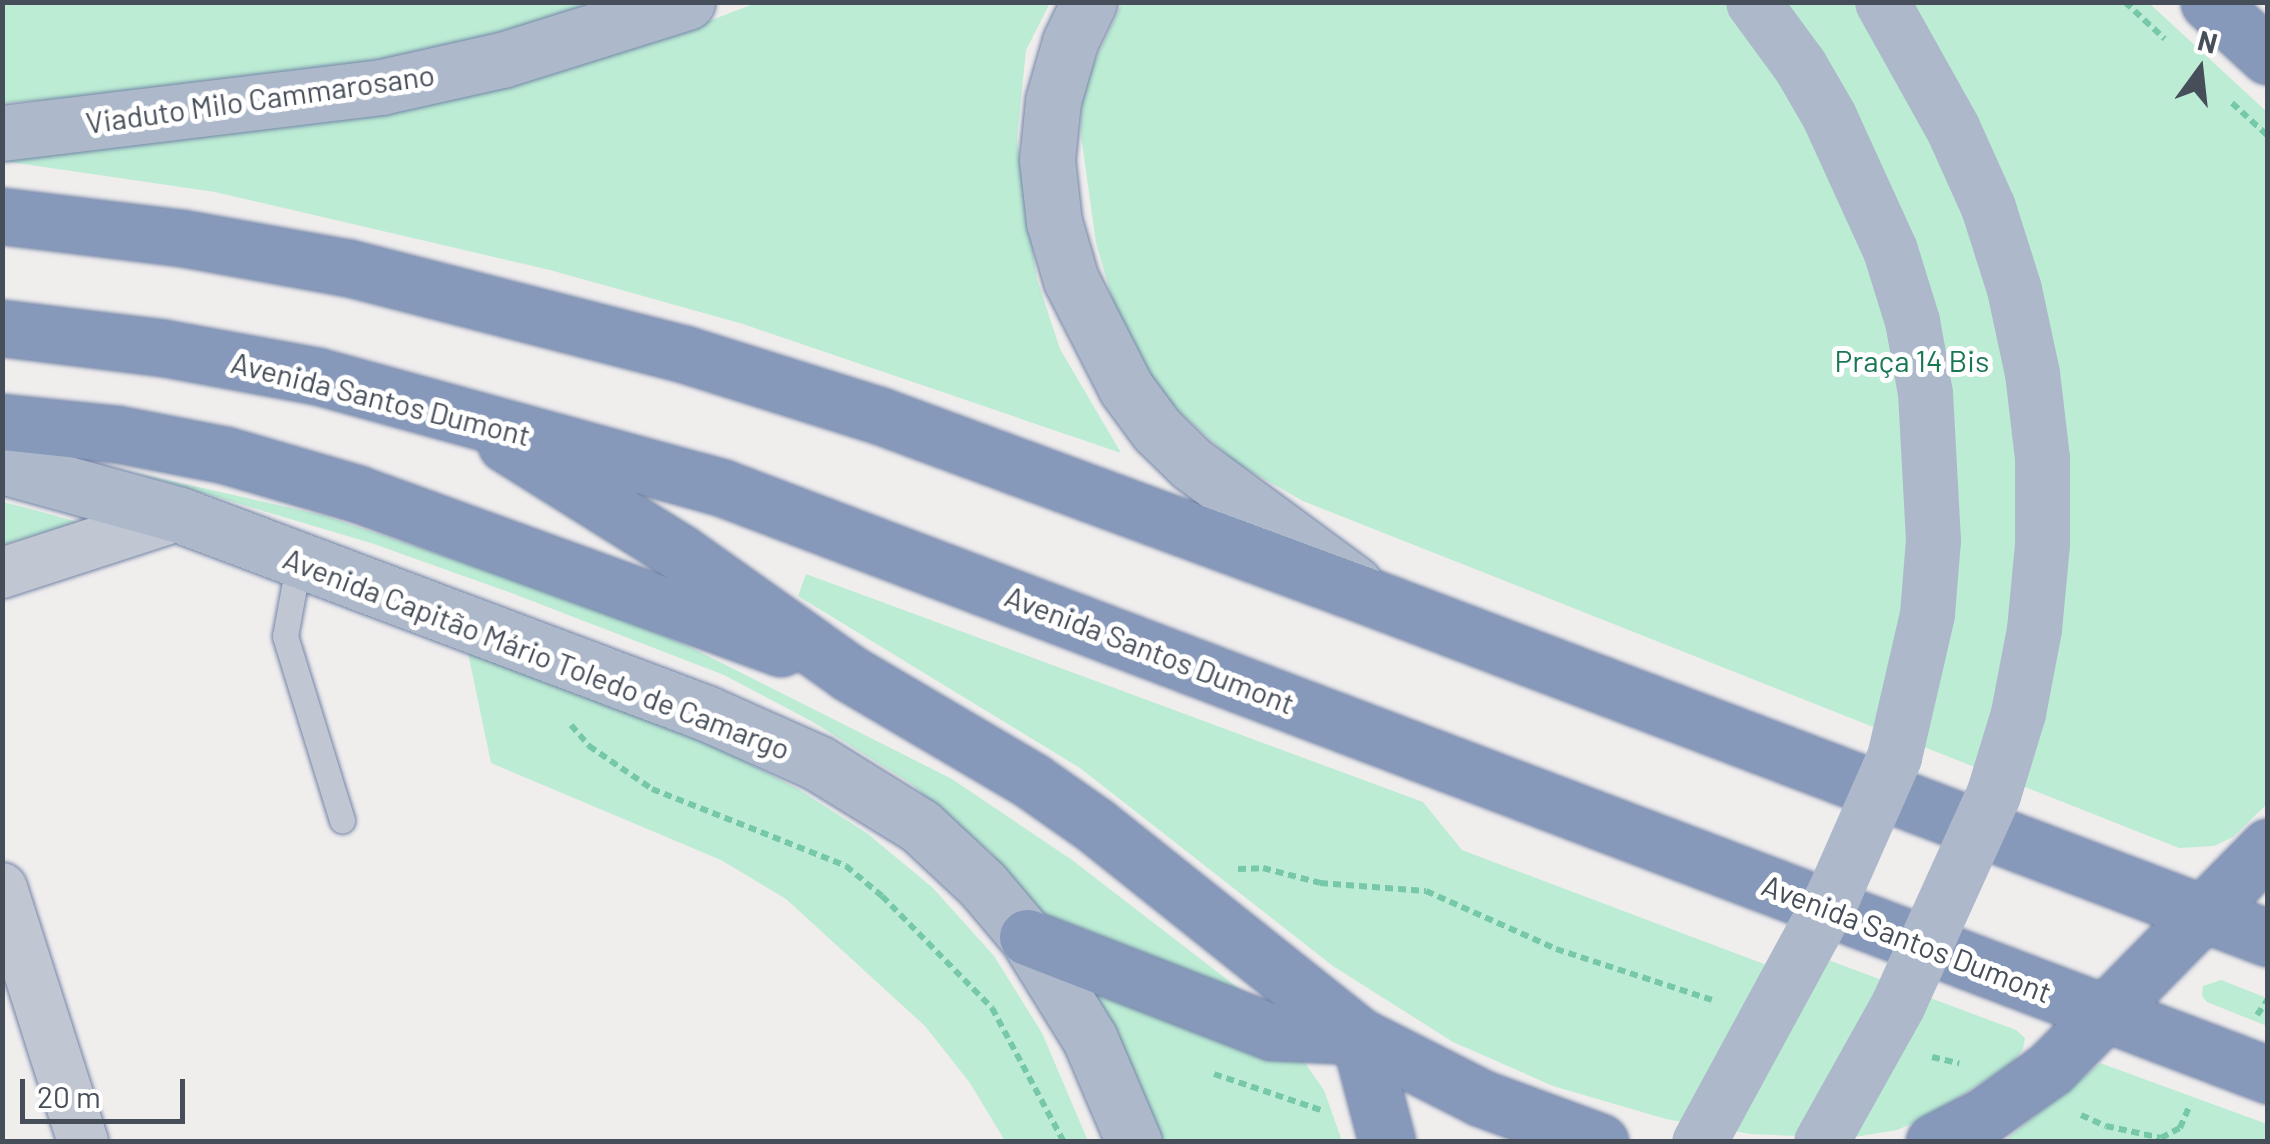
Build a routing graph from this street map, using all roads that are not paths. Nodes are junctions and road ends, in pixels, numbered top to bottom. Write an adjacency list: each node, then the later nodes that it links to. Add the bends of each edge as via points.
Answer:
1 (687, 2): 7 (main road, Viaduto Milo Cammarosano, via 502,60 381,87)
2 (1089, 2): 16 (main road, via 1053,100 1048,160 1054,222 1071,280 1126,388 1157,430 1192,464)
3 (1753, 2): 31 (main road, bridge, via 1829,116 1890,250 1925,393 1933,540 1927,614 1894,757 1834,893)
4 (1882, 2): 32 (main road, bridge, via 1954,129 2014,289 2042,458 2042,544 2018,714 1993,795 1898,1004)
5 (2209, 2): 6 (highway)
6 (2268, 56)
7 (2, 134)
8 (2, 216): 16 (highway, via 349,268 665,349 878,415)
9 (2, 328): 10 (highway, Avenida Santos Dumont, via 317,376)
10 (458, 412): 17 (highway, via 680,552); 24 (highway, Avenida Santos Dumont, via 723,488)
11 (2, 422): 17 (highway, via 207,452 358,494)
12 (2, 466): 13 (main road, Avenida Capitão Mário Toledo de Camargo)
13 (180, 515): 14 (main road, Avenida Capitão Mário Toledo de Camargo); 15 (street)
14 (299, 560): 18 (lane, via 285,636); 22 (main road, Avenida Capitão Mário Toledo de Camargo, via 706,713 818,762 920,826)
15 (2, 573)
16 (1374, 598): 21 (highway)
17 (849, 674): 25 (highway, via 1032,781 1200,905)
18 (342, 820)
19 (2268, 847): 21 (highway)
20 (2, 888): 28 (street)
21 (2204, 915): 23 (highway); 24 (highway)
22 (1026, 936): 25 (highway, via 1272,1032); 29 (main road, Avenida Capitão Mário Toledo de Camargo, via 1090,1038)
23 (2268, 938)
24 (2107, 1014): 26 (highway, Avenida Santos Dumont); 33 (highway, via 2028,1088)
25 (1359, 1036): 27 (highway); 30 (highway, via 1480,1098)
26 (2268, 1074)
27 (1387, 1139)
28 (82, 1142)
29 (1134, 1142)
30 (1600, 1142)
31 (1699, 1142)
32 (1821, 1142)
33 (1934, 1142)

